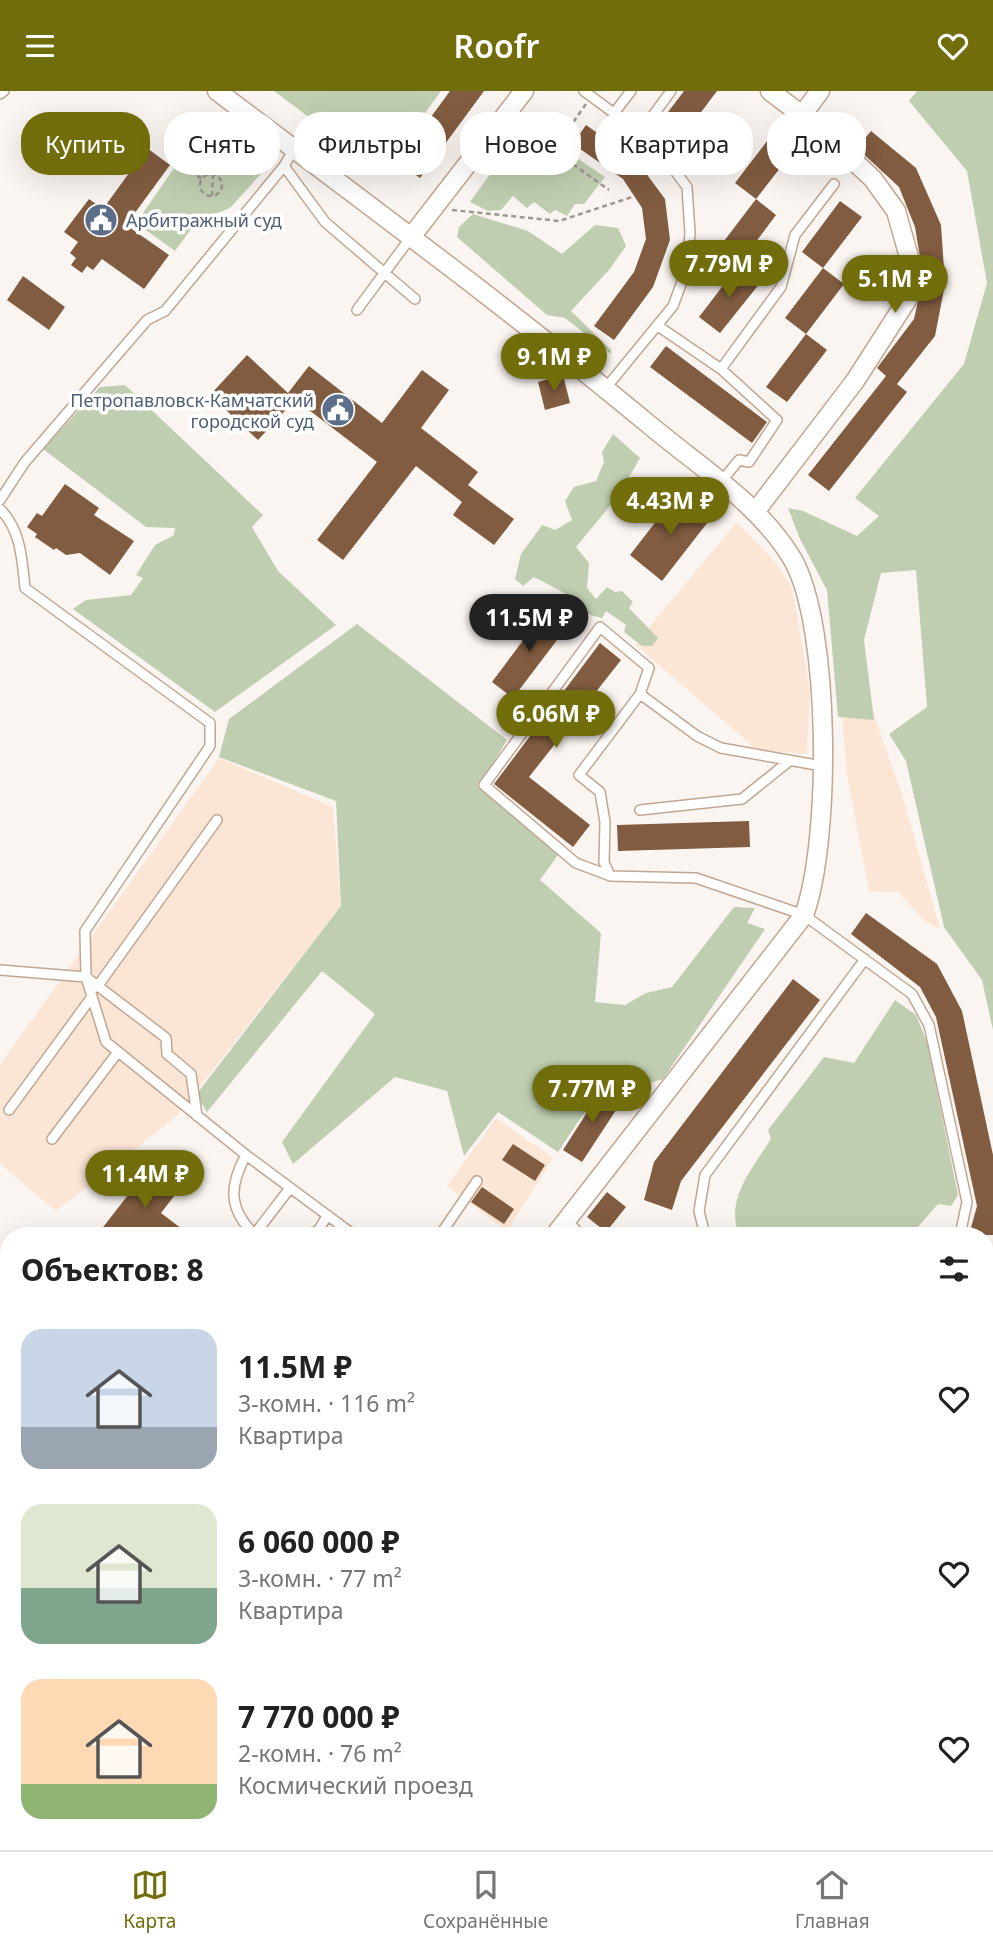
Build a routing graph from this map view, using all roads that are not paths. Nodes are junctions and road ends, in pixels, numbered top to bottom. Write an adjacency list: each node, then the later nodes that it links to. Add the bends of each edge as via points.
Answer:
1 (217, 91): 13 (street)
2 (524, 91): 19 (street)
3 (584, 91): 8 (lane)
4 (631, 91): 9 (lane)
5 (671, 91): 10 (lane)
6 (770, 91): 11 (street)
7 (820, 91): 12 (street)
8 (613, 112)
9 (615, 112)
10 (656, 112)
11 (798, 112)
12 (804, 112)
13 (294, 149): 14 (lane)
14 (284, 166): 20 (lane, via 325,222); 27 (lane, via 165,310 147,320 24,461)
15 (866, 173): 29 (street, via 896,211 909,257 907,300 855,380)
16 (329, 175): 19 (street)
17 (678, 175): 23 (lane, via 687,187 687,268 674,306)
18 (834, 184): 24 (lane, via 795,235 781,287)
19 (411, 237): 20 (lane); 25 (street)
20 (384, 272): 21 (lane); 22 (lane)
21 (415, 299)
22 (356, 310)
23 (658, 326): 24 (lane); 25 (lane)
24 (721, 369): 26 (lane, via 777,420 749,462 739,460)
25 (605, 389): 26 (street)
26 (720, 484): 29 (street)
27 (0, 500)
28 (0, 509): 39 (lane, via 11,520 21,549 25,588 210,723 210,746 85,931)
29 (755, 512): 32 (street, via 792,558 810,603)
30 (640, 694): 31 (lane, via 721,748); 35 (lane, via 579,775 600,793); 35 (lane, via 649,669 600,627 484,785 576,863)
31 (788, 762): 32 (lane); 33 (lane, via 742,799)
32 (822, 766): 36 (street, via 819,854)
33 (640, 810)
34 (217, 820): 40 (lane)
35 (608, 875): 36 (lane, via 618,879 696,878)
36 (804, 915): 37 (lane); 50 (street)
37 (865, 959): 58 (lane, via 705,1175 699,1211); 59 (lane, via 912,994 929,1025 967,1202)
38 (0, 970): 39 (lane)
39 (86, 977): 40 (lane); 41 (lane)
40 (97, 987): 44 (lane, via 166,1038 167,1054 191,1074)
41 (91, 998): 42 (lane, via 106,1042); 43 (lane)
42 (118, 1052): 44 (lane); 45 (lane)
43 (9, 1110)
44 (197, 1116): 46 (lane)
45 (52, 1139)
46 (246, 1154): 48 (lane); 51 (lane, via 235,1175 234,1202)
47 (477, 1181): 55 (lane)
48 (290, 1188): 49 (lane); 52 (lane)
49 (327, 1216): 53 (lane); 54 (lane)
50 (567, 1221): 56 (street); 57 (lane)
51 (248, 1227)
52 (261, 1227)
53 (320, 1227)
54 (343, 1227)
55 (445, 1227)
56 (562, 1227)
57 (573, 1227)
58 (703, 1227)
59 (962, 1227)

